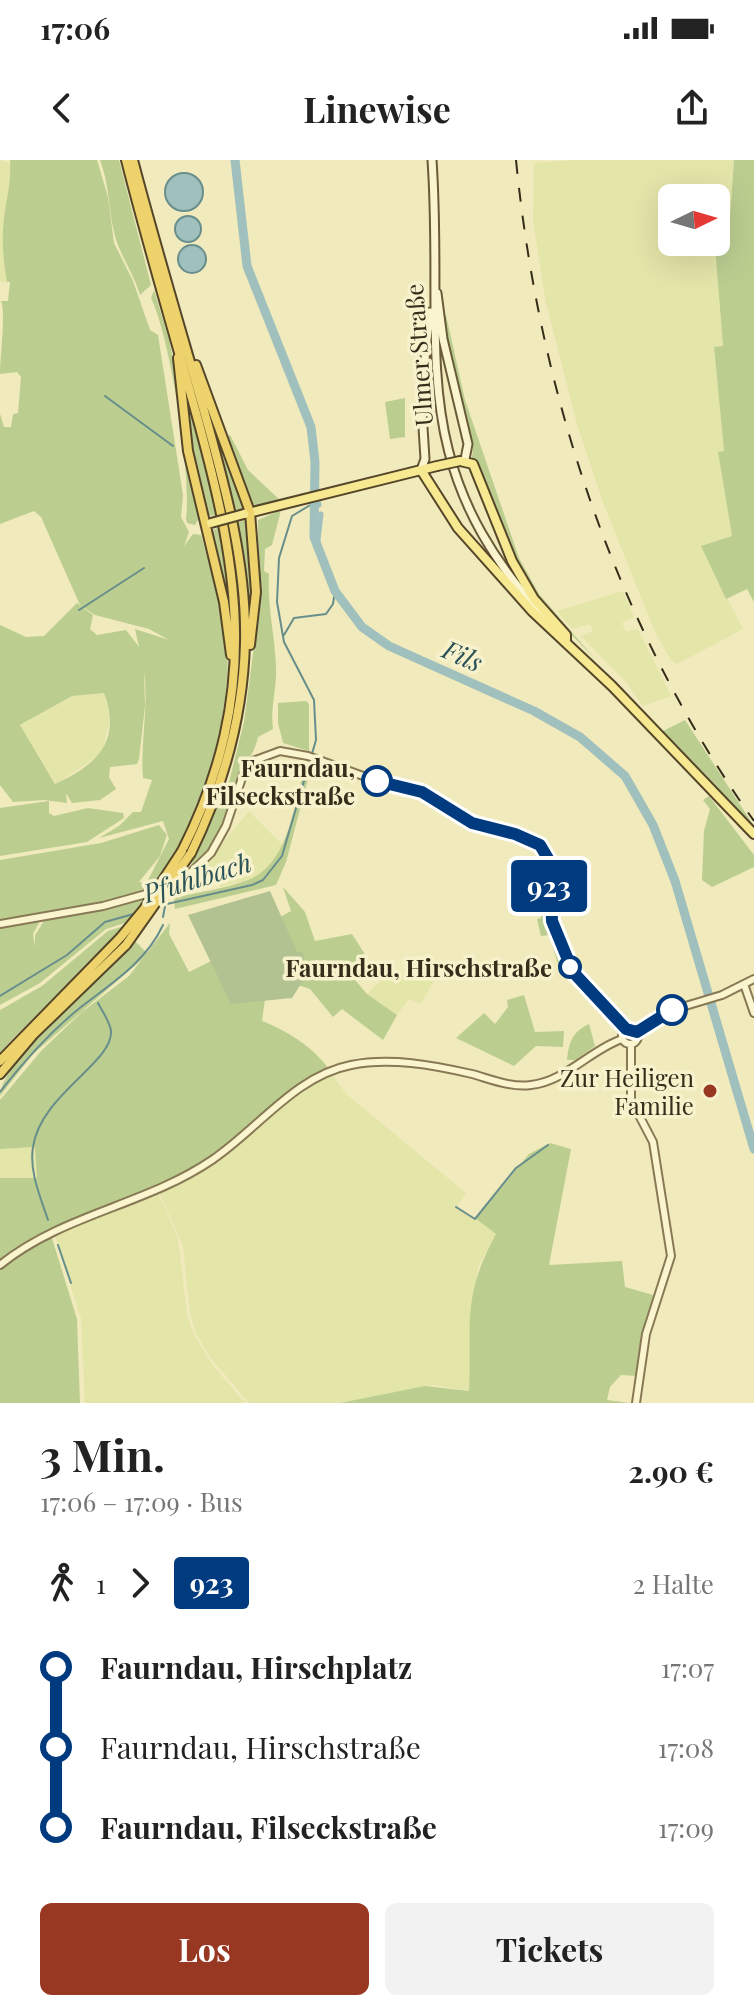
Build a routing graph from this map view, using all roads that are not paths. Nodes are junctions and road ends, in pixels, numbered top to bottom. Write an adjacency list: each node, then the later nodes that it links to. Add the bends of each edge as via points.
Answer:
1 (126, 160): 6 (highway)
2 (133, 160): 6 (highway)
3 (432, 160): 4 (main road, Ulmer Straße)
4 (433, 272): 5 (main road, Ulmer Straße); 7 (main road, via 468,444)
5 (433, 302): 8 (main road, via 421,396 425,459); 11 (main road, Ulmer Straße, via 437,399 454,477 499,563)
6 (183, 352): 9 (highway, via 214,411); 10 (highway, via 177,366 188,451); 12 (highway, via 238,546); 13 (highway, via 229,548 237,619)
7 (462, 460): 8 (main road, bridge); 11 (main road, via 475,469 527,589)
8 (417, 472): 9 (main road); 11 (main road, via 429,476 458,528 532,611)
9 (247, 513): 10 (main road, bridge); 12 (highway, via 256,592)
10 (207, 524): 13 (highway)
11 (566, 640): 14 (main road, Ulmer Straße)
12 (244, 669): 15 (highway, via 227,764)
13 (235, 676): 15 (highway, via 217,767)
14 (754, 834)
15 (186, 852): 17 (highway, bridge, via 150,916)
16 (0, 924): 21 (street, via 144,896 182,879 218,844 253,761 271,752 312,758 422,792 472,823 532,841 549,857 550,909 564,953 581,985)
17 (123, 941): 25 (highway); 26 (highway)
18 (754, 979): 19 (street)
19 (744, 984): 20 (street); 22 (street, via 672,1010)
20 (754, 1013)
21 (626, 1029): 22 (street); 23 (street)
22 (637, 1032): 24 (street)
23 (622, 1039): 24 (street); 27 (street, via 557,1077 528,1086 404,1063 371,1062 323,1073 183,1178 63,1226)
24 (631, 1044): 28 (street, via 631,1100 653,1142 671,1256 646,1334)
25 (0, 1061)
26 (0, 1074)
27 (0, 1265)
28 (636, 1403)

